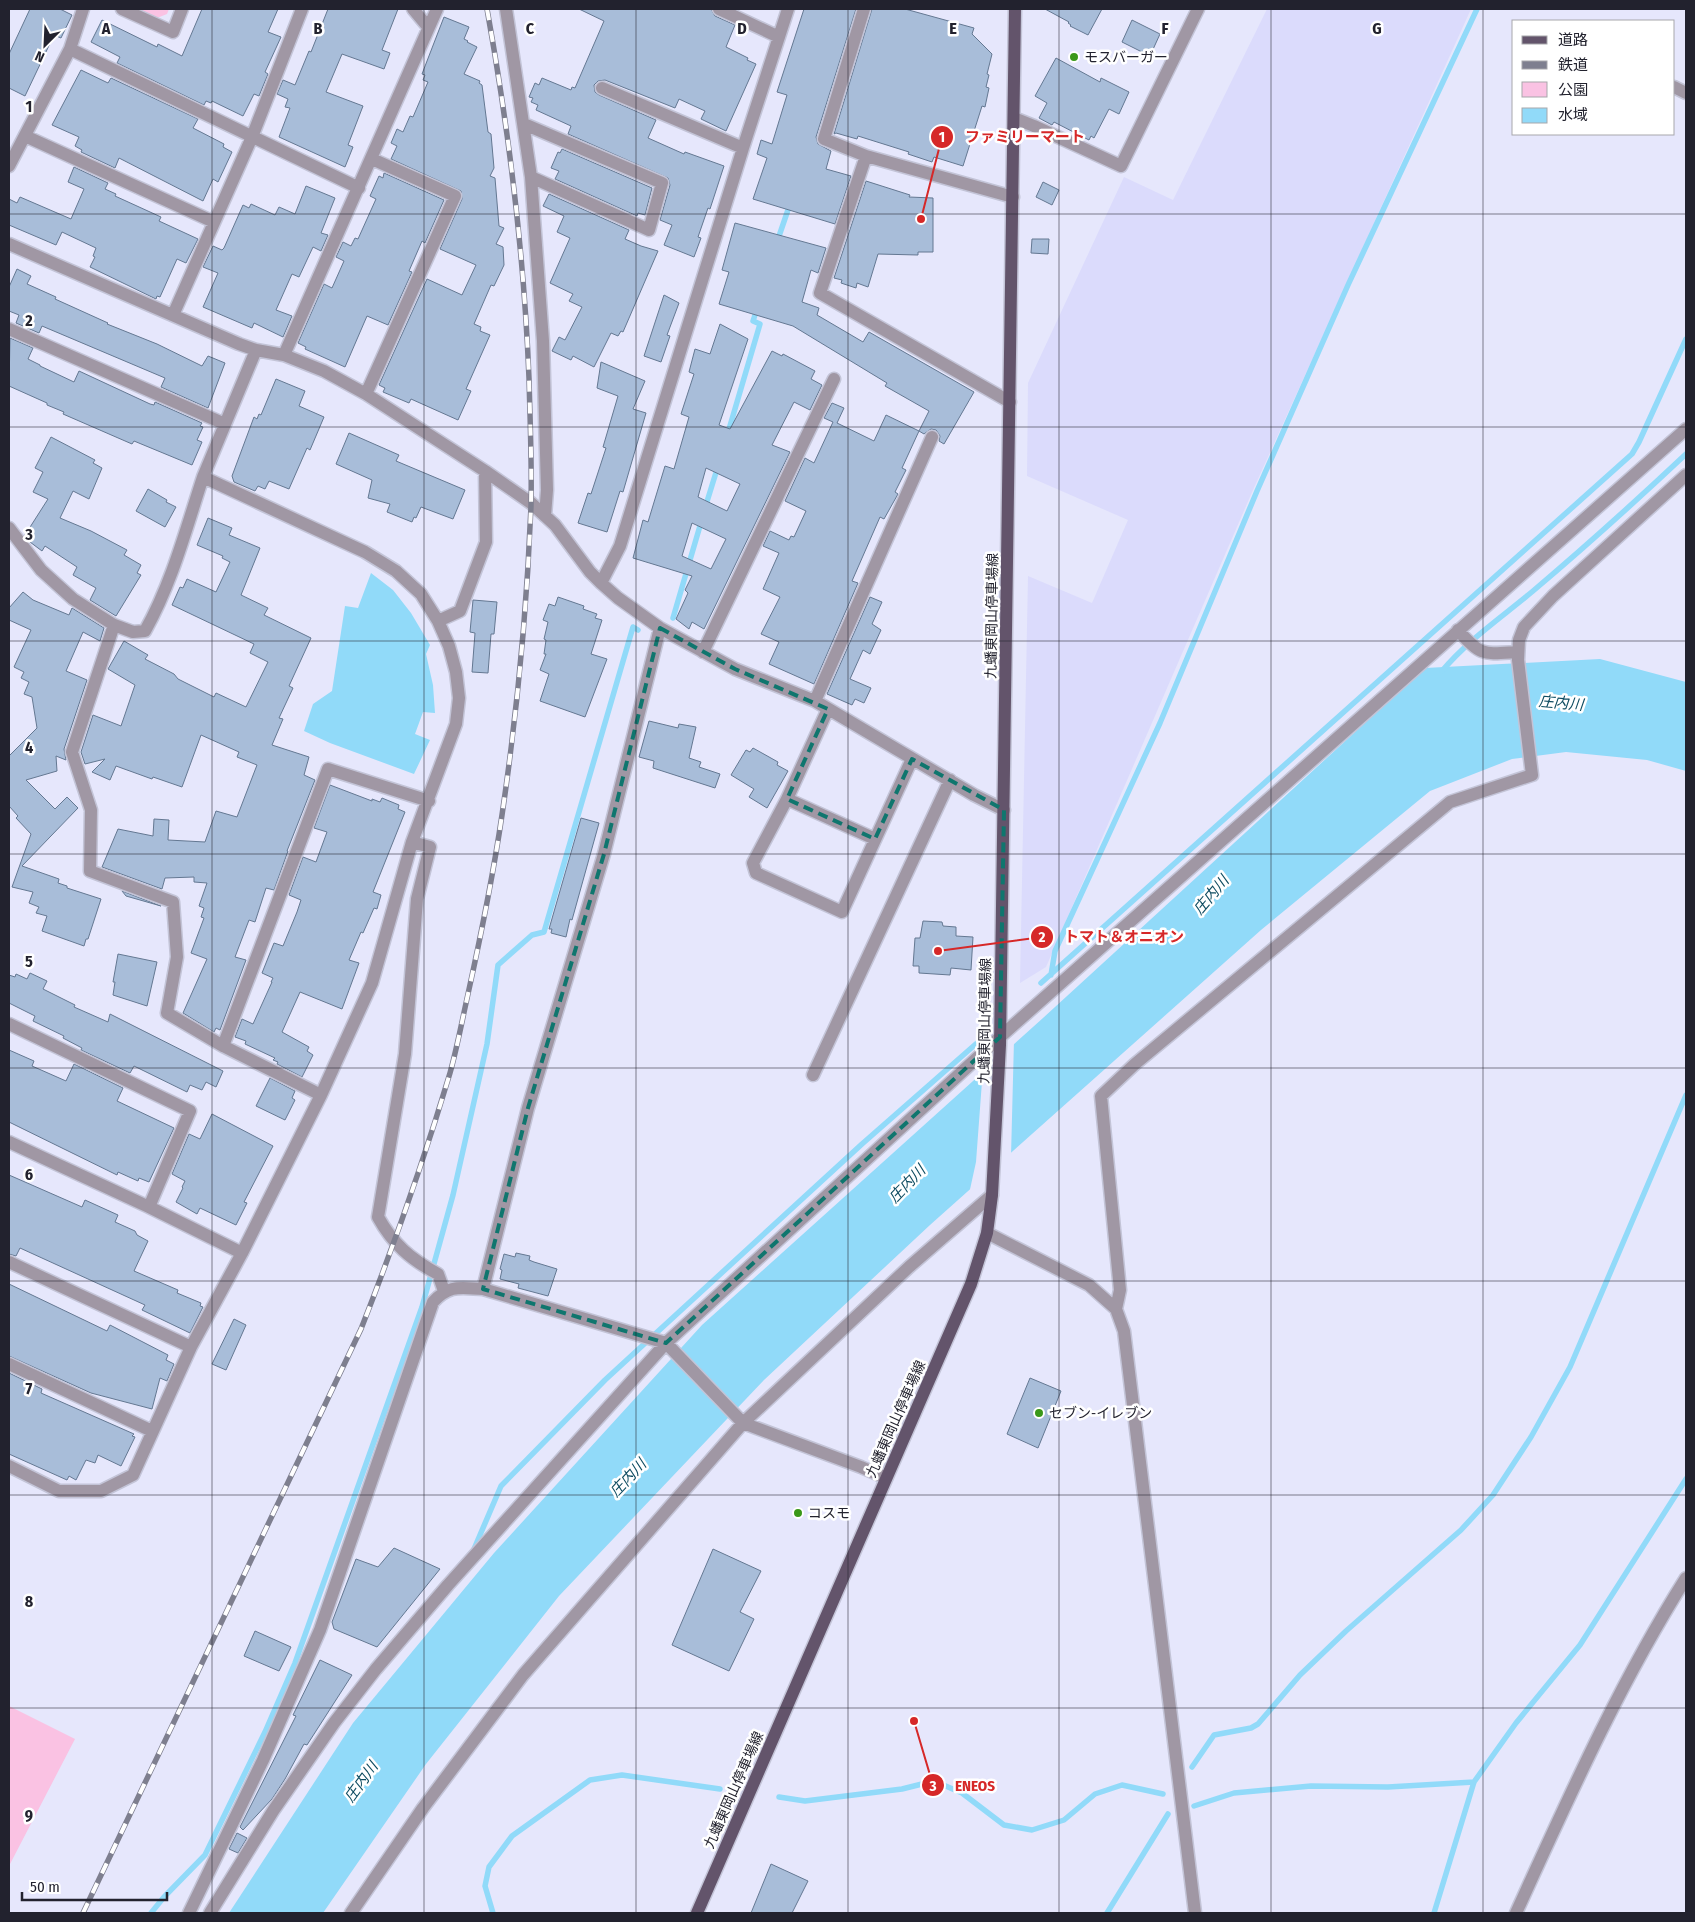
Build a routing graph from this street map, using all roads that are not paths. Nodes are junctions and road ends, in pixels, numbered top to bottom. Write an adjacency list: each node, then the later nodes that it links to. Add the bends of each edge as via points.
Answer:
1 (83, 9): 15 (street)
2 (122, 9): 3 (street, via 173,32)
3 (182, 9)
4 (302, 9): 20 (street)
5 (414, 9): 13 (street)
6 (437, 9): 13 (street)
7 (506, 9): 18 (street)
8 (719, 9): 14 (street)
9 (788, 9): 14 (street)
10 (864, 9): 22 (street, via 824,139)
11 (1015, 9): 17 (main road, 九蟠東岡山停車場線)
12 (1198, 9): 17 (street, via 1121,166)
13 (428, 27): 23 (street)
14 (779, 37): 21 (street)
15 (70, 49): 19 (street); 20 (street)
16 (602, 88): 21 (street)
17 (1014, 118): 27 (main road, 九蟠東岡山停車場線)
18 (524, 124): 25 (street); 25 (street, via 662,183 649,230)
19 (25, 136): 24 (street); 28 (street)
20 (252, 137): 26 (street); 28 (street)
21 (743, 148): 45 (street, via 620,546)
22 (866, 156): 27 (street); 36 (street, via 820,293)
23 (372, 159): 26 (street); 35 (street, via 455,196)
24 (9, 166)
25 (531, 177): 43 (street, via 543,341)
26 (359, 188): 33 (street)
27 (1013, 197): 36 (main road, 九蟠東岡山停車場線)
28 (214, 222): 30 (street)
29 (9, 244): 30 (street)
30 (173, 315): 32 (street)
31 (9, 329): 37 (street)
32 (256, 350): 33 (street); 37 (street)
33 (284, 355): 35 (street, via 324,371)
34 (834, 379): 50 (street)
35 (366, 394): 40 (street)
36 (1010, 402): 58 (main road, 九蟠東岡山停車場線)
37 (225, 424): 42 (street)
38 (1686, 429): 49 (street)
39 (932, 437): 52 (street)
40 (485, 470): 43 (street); 46 (street, via 486,542 460,611)
41 (1686, 475): 51 (street, via 1537,612 1524,627)
42 (203, 477): 46 (street, via 365,552 396,571 421,594); 47 (street, via 160,605 145,631 133,632)
43 (545, 516): 45 (street)
44 (9, 528): 47 (street, via 41,570 73,599)
45 (601, 583): 48 (street)
46 (438, 621): 57 (street, via 454,663 458,698 456,724)
47 (114, 625): 63 (street, via 72,752 91,810 90,871 173,902 177,957 167,1014)
48 (660, 628): 50 (street); 72 (street, via 604,854 528,1108)
49 (1459, 632): 51 (street, via 1476,650 1486,654); 62 (street)
50 (703, 652): 52 (street, via 742,672)
51 (1518, 656): 74 (street, via 1532,775 1450,802 1135,1064 1101,1096 1120,1290)
52 (815, 701): 53 (street)
53 (828, 709): 54 (street); 56 (street)
54 (912, 759): 55 (street); 59 (street)
55 (950, 780): 58 (street); 64 (street)
56 (787, 799): 59 (street); 59 (street, via 753,863 756,873 842,912)
57 (428, 801): 60 (street); 63 (street, via 328,769)
58 (1004, 810): 62 (main road, 九蟠東岡山停車場線)
59 (875, 839)
60 (412, 842): 65 (street, via 372,983); 73 (street, via 430,847 417,899 404,1054 378,1217 389,1236 419,1263 438,1274)
61 (9, 1024): 68 (street, via 190,1111)
62 (1000, 1041): 67 (main road, 九蟠東岡山停車場線); 75 (street)
63 (223, 1046): 65 (street)
64 (813, 1075)
65 (321, 1095): 70 (street)
66 (9, 1142): 68 (street)
67 (992, 1195): 69 (main road, 九蟠東岡山停車場線); 78 (street)
68 (149, 1207): 70 (street)
69 (987, 1233): 74 (street, via 1089,1285); 81 (main road, 九蟠東岡山停車場線, via 971,1284)
70 (242, 1252): 76 (street)
71 (9, 1262): 76 (street)
72 (483, 1289): 73 (street); 75 (street)
73 (444, 1291): 83 (street, via 434,1302 320,1630 263,1760)
74 (1116, 1309): 87 (street, via 1124,1331)
75 (665, 1345): 78 (street); 84 (street, via 376,1669 334,1722 273,1811)
76 (191, 1347): 79 (street)
77 (9, 1364): 79 (street)
78 (740, 1420): 81 (street); 85 (street, via 523,1675 422,1808)
79 (152, 1431): 80 (street, via 133,1474 101,1490 59,1491)
80 (9, 1466)
81 (886, 1478): 86 (main road, 九蟠東岡山停車場線)
82 (1686, 1578): 88 (street, via 1614,1704)
83 (189, 1913)
84 (210, 1913)
85 (351, 1913)
86 (697, 1913)
87 (1195, 1913)
88 (1516, 1913)

